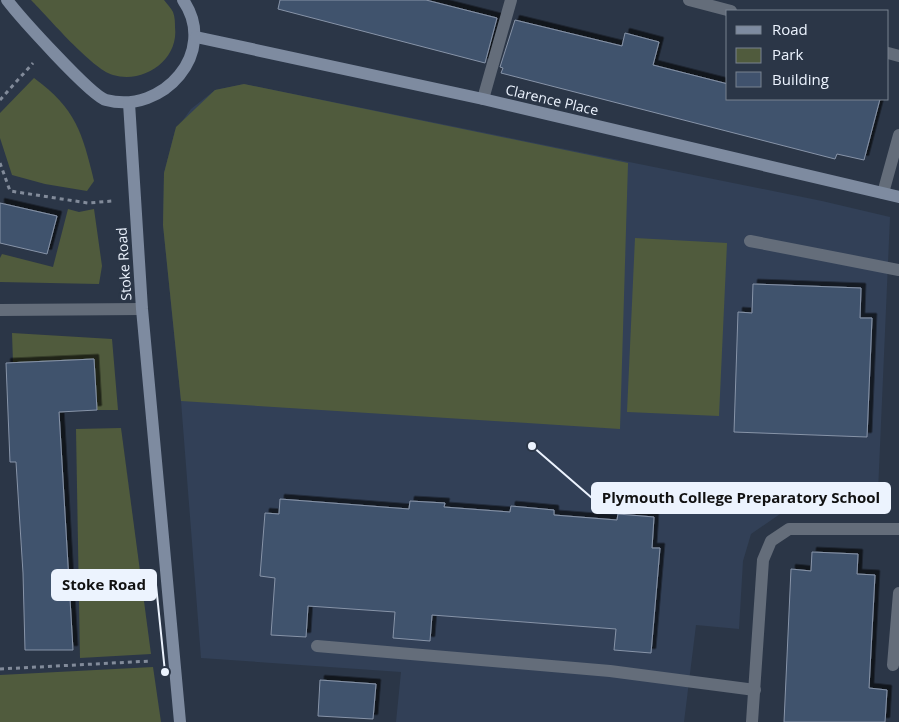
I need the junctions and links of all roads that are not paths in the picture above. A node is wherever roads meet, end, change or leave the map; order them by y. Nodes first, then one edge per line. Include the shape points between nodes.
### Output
1 (7, 0) edge
2 (183, 0) edge
3 (511, 0) edge
4 (689, 0) edge
5 (727, 10) edge
6 (196, 37) junction
7 (483, 99) junction
8 (129, 103) junction
9 (899, 135) edge
10 (883, 193) junction
11 (899, 197) edge
12 (750, 241) dead end
13 (899, 270) edge
14 (142, 309) junction
15 (0, 310) edge
16 (899, 529) edge
17 (899, 593) edge
18 (317, 646) dead end
19 (893, 665) dead end
20 (755, 690) junction
21 (180, 722) edge
22 (752, 722) edge

1 - 8 street via 81,81 104,100
2 - 6 street via 191,12
3 - 7 street
4 - 5 street
6 - 7 street, Clarence Place
6 - 8 street via 188,62 172,85
7 - 10 street, Clarence Place
8 - 14 street, Stoke Road
9 - 10 street
10 - 11 street, Clarence Place
12 - 13 street
14 - 15 street
14 - 21 street, Stoke Road
16 - 20 street via 789,529 771,541 763,560
17 - 19 street
18 - 20 street via 610,670
20 - 22 street

